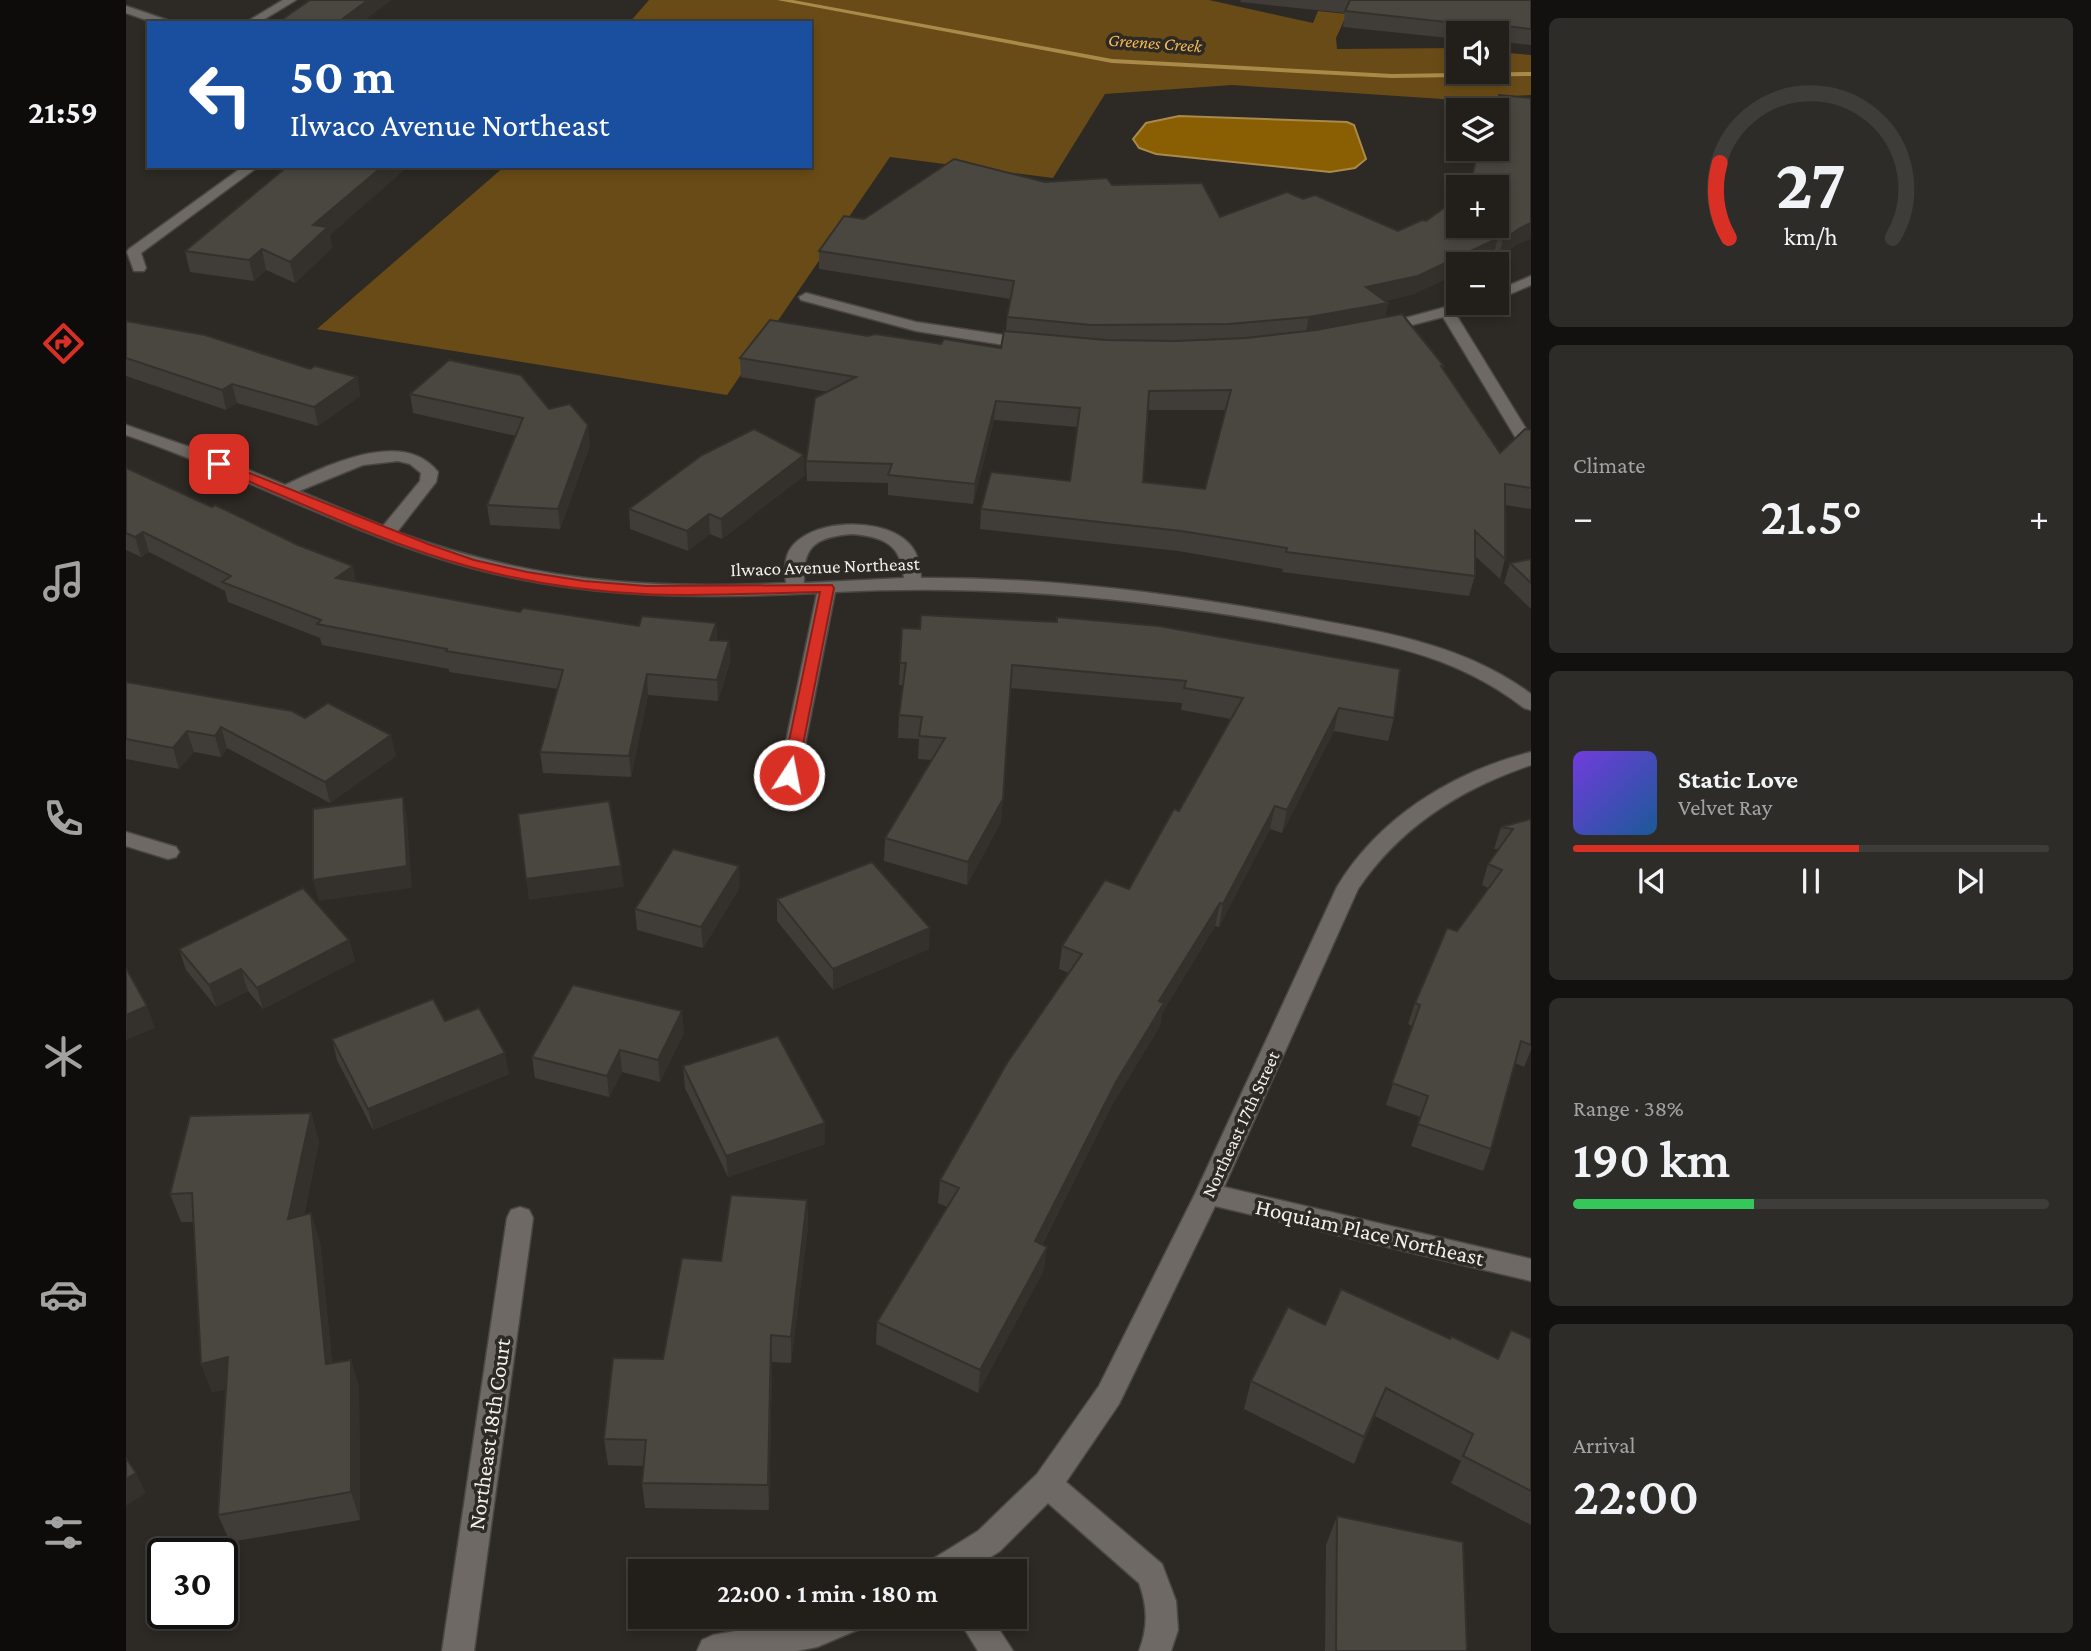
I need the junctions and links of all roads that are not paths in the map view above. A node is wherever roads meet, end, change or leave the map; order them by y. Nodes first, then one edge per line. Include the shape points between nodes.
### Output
1 (291, 0) edge
2 (126, 9) edge
3 (160, 21) edge
4 (254, 21) edge
5 (250, 168) edge
6 (139, 268) dead end
7 (1531, 280) edge
8 (1509, 290) edge
9 (806, 297) dead end
10 (1446, 313) edge
11 (1449, 315) edge
12 (1363, 334) edge
13 (1051, 346) edge
14 (126, 430) edge
15 (1528, 445) edge
16 (287, 491) junction
17 (387, 533) junction
18 (913, 583) junction
19 (827, 588) junction
20 (795, 589) junction
21 (1531, 704) edge
22 (1531, 758) edge
23 (789, 775) dead end
24 (126, 839) edge
25 (168, 852) dead end
26 (1208, 1194) junction
27 (520, 1218) dead end
28 (1531, 1270) edge
29 (1047, 1484) junction
30 (960, 1559) edge
31 (824, 1629) edge
32 (981, 1629) edge
33 (458, 1651) edge
34 (713, 1651) edge
35 (998, 1651) edge
36 (1155, 1651) edge

1 - 4 street
2 - 3 street
5 - 6 street via 134,252
7 - 8 street
9 - 13 street via 919,329
10 - 12 street
11 - 15 street
14 - 16 street, Ilwaco Avenue Northeast
16 - 17 street, Ilwaco Avenue Northeast
16 - 17 street via 363,459 385,456 424,464 430,472 428,482
17 - 20 street, Ilwaco Avenue Northeast via 470,563 584,585 646,590
18 - 19 street, Ilwaco Avenue Northeast
18 - 20 street via 907,552 899,543 854,529 807,541 794,559
18 - 21 street, Ilwaco Avenue Northeast via 1150,596 1396,640 1474,666
19 - 20 street, Ilwaco Avenue Northeast
19 - 23 street
22 - 26 street, Northeast 17th Street via 1479,775 1423,806 1379,845 1348,887
24 - 25 street
26 - 28 street, Hoquiam Place Northeast
26 - 29 street, Northeast 17th Street via 1109,1395
27 - 33 street, Northeast 18th Court
29 - 30 street, Northeast 17th Street via 989,1541
29 - 36 street via 1151,1574 1161,1601 1162,1630
31 - 34 street
32 - 35 street

